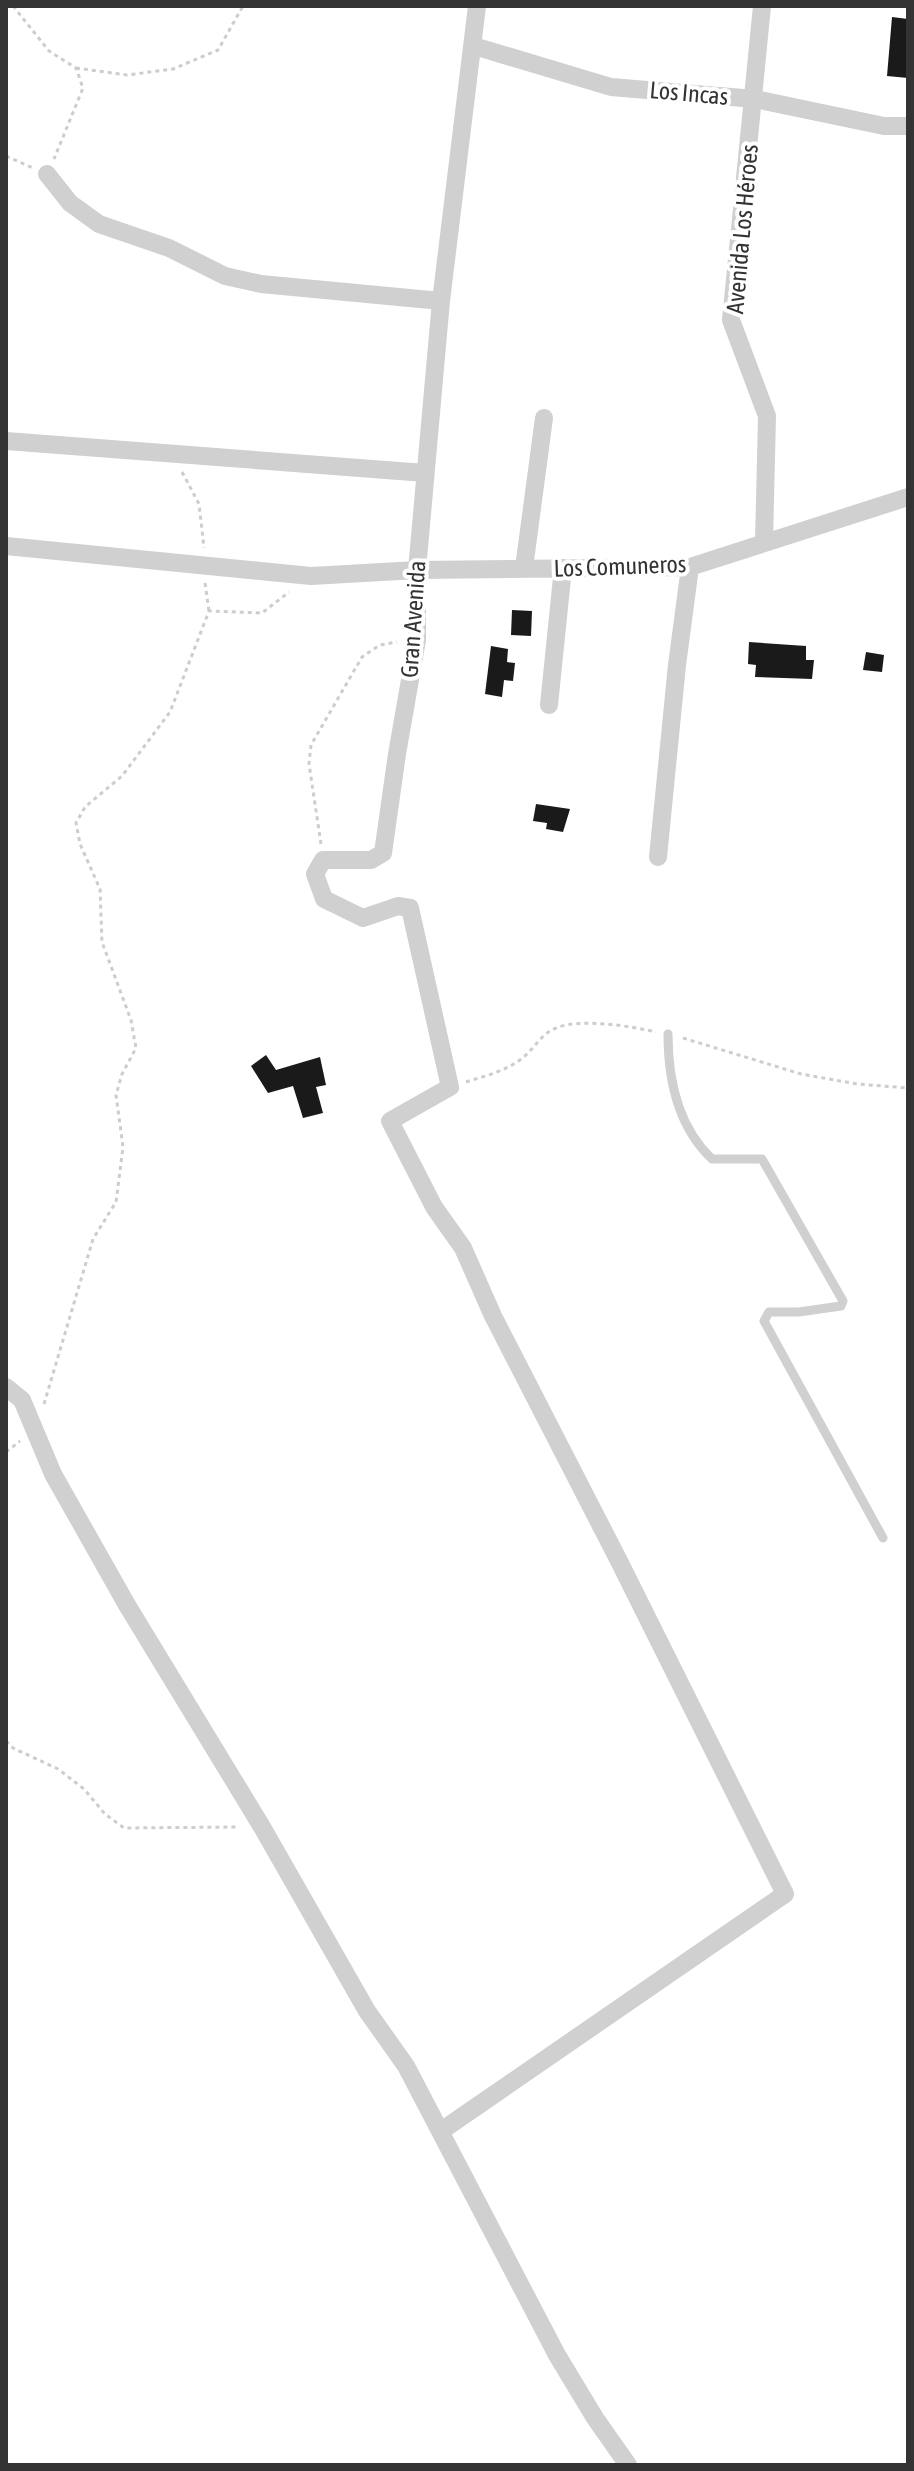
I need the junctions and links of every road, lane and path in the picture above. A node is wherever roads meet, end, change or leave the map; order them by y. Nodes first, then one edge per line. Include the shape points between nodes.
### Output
1 (13, 6) edge
2 (243, 6) edge
3 (477, 6) edge
4 (762, 6) edge
5 (474, 46) junction
6 (76, 68) junction
7 (755, 99) junction
8 (908, 126) edge
9 (6, 156) edge
10 (47, 174) junction
11 (441, 301) junction
12 (544, 418) dead end
13 (6, 441) edge
14 (165, 453) junction
15 (425, 473) junction
16 (908, 497) edge
17 (764, 542) junction
18 (6, 546) edge
19 (203, 564) junction
20 (690, 567) junction
21 (524, 568) junction
22 (563, 568) junction
23 (417, 570) junction
24 (311, 576) junction
25 (209, 611) junction
26 (417, 640) junction
27 (549, 705) dead end
28 (658, 857) dead end
29 (323, 860) junction
30 (668, 1034) dead end
31 (6, 1387) edge
32 (44, 1405) dead end
33 (883, 1538) dead end
34 (6, 1741) edge
35 (262, 1827) junction
36 (441, 2131) junction
37 (628, 2465) edge

1 - 6 path via 49,51
2 - 6 path via 218,50 173,69 127,75
3 - 5 street, Gran Avenida
4 - 7 street, Avenida Los Héroes
5 - 7 street, Los Incas via 611,87
5 - 11 street, Gran Avenida
6 - 10 path via 83,88
7 - 8 street, Los Incas via 884,126
7 - 17 street, Avenida Los Héroes via 731,320 767,416
9 - 10 path
10 - 11 street via 70,203 99,224 169,248 225,276
11 - 15 street, Gran Avenida
12 - 21 street
13 - 14 street
14 - 15 street
14 - 19 path via 199,504
15 - 23 street, Gran Avenida
16 - 17 street, Los Comuneros
17 - 20 street, Los Comuneros
18 - 19 street, Los Comuneros
19 - 24 street, Los Comuneros
19 - 25 path
20 - 22 street, Los Comuneros
20 - 28 street
21 - 22 street, Los Comuneros
21 - 23 street, Los Comuneros
22 - 27 street
23 - 24 street, Los Comuneros
23 - 26 street, Gran Avenida
24 - 25 path via 262,613
25 - 32 path via 170,712 122,776 85,807 76,823 100,889 102,942 136,1048 116,1095 123,1147 116,1202 93,1239
26 - 29 path via 380,645 362,657 311,745
26 - 29 street, Gran Avenida via 383,853 371,860
29 - 36 street via 315,874 324,899 363,918 398,906 410,908 450,1087 390,1121 434,1207 463,1248 785,1894
30 - 33 lane via 677,1104 703,1151 712,1159 762,1159 843,1301 841,1306 769,1312 764,1321
31 - 35 street via 22,1400 53,1474
34 - 35 path via 58,1769 124,1828
35 - 36 street
36 - 37 street via 557,2355

